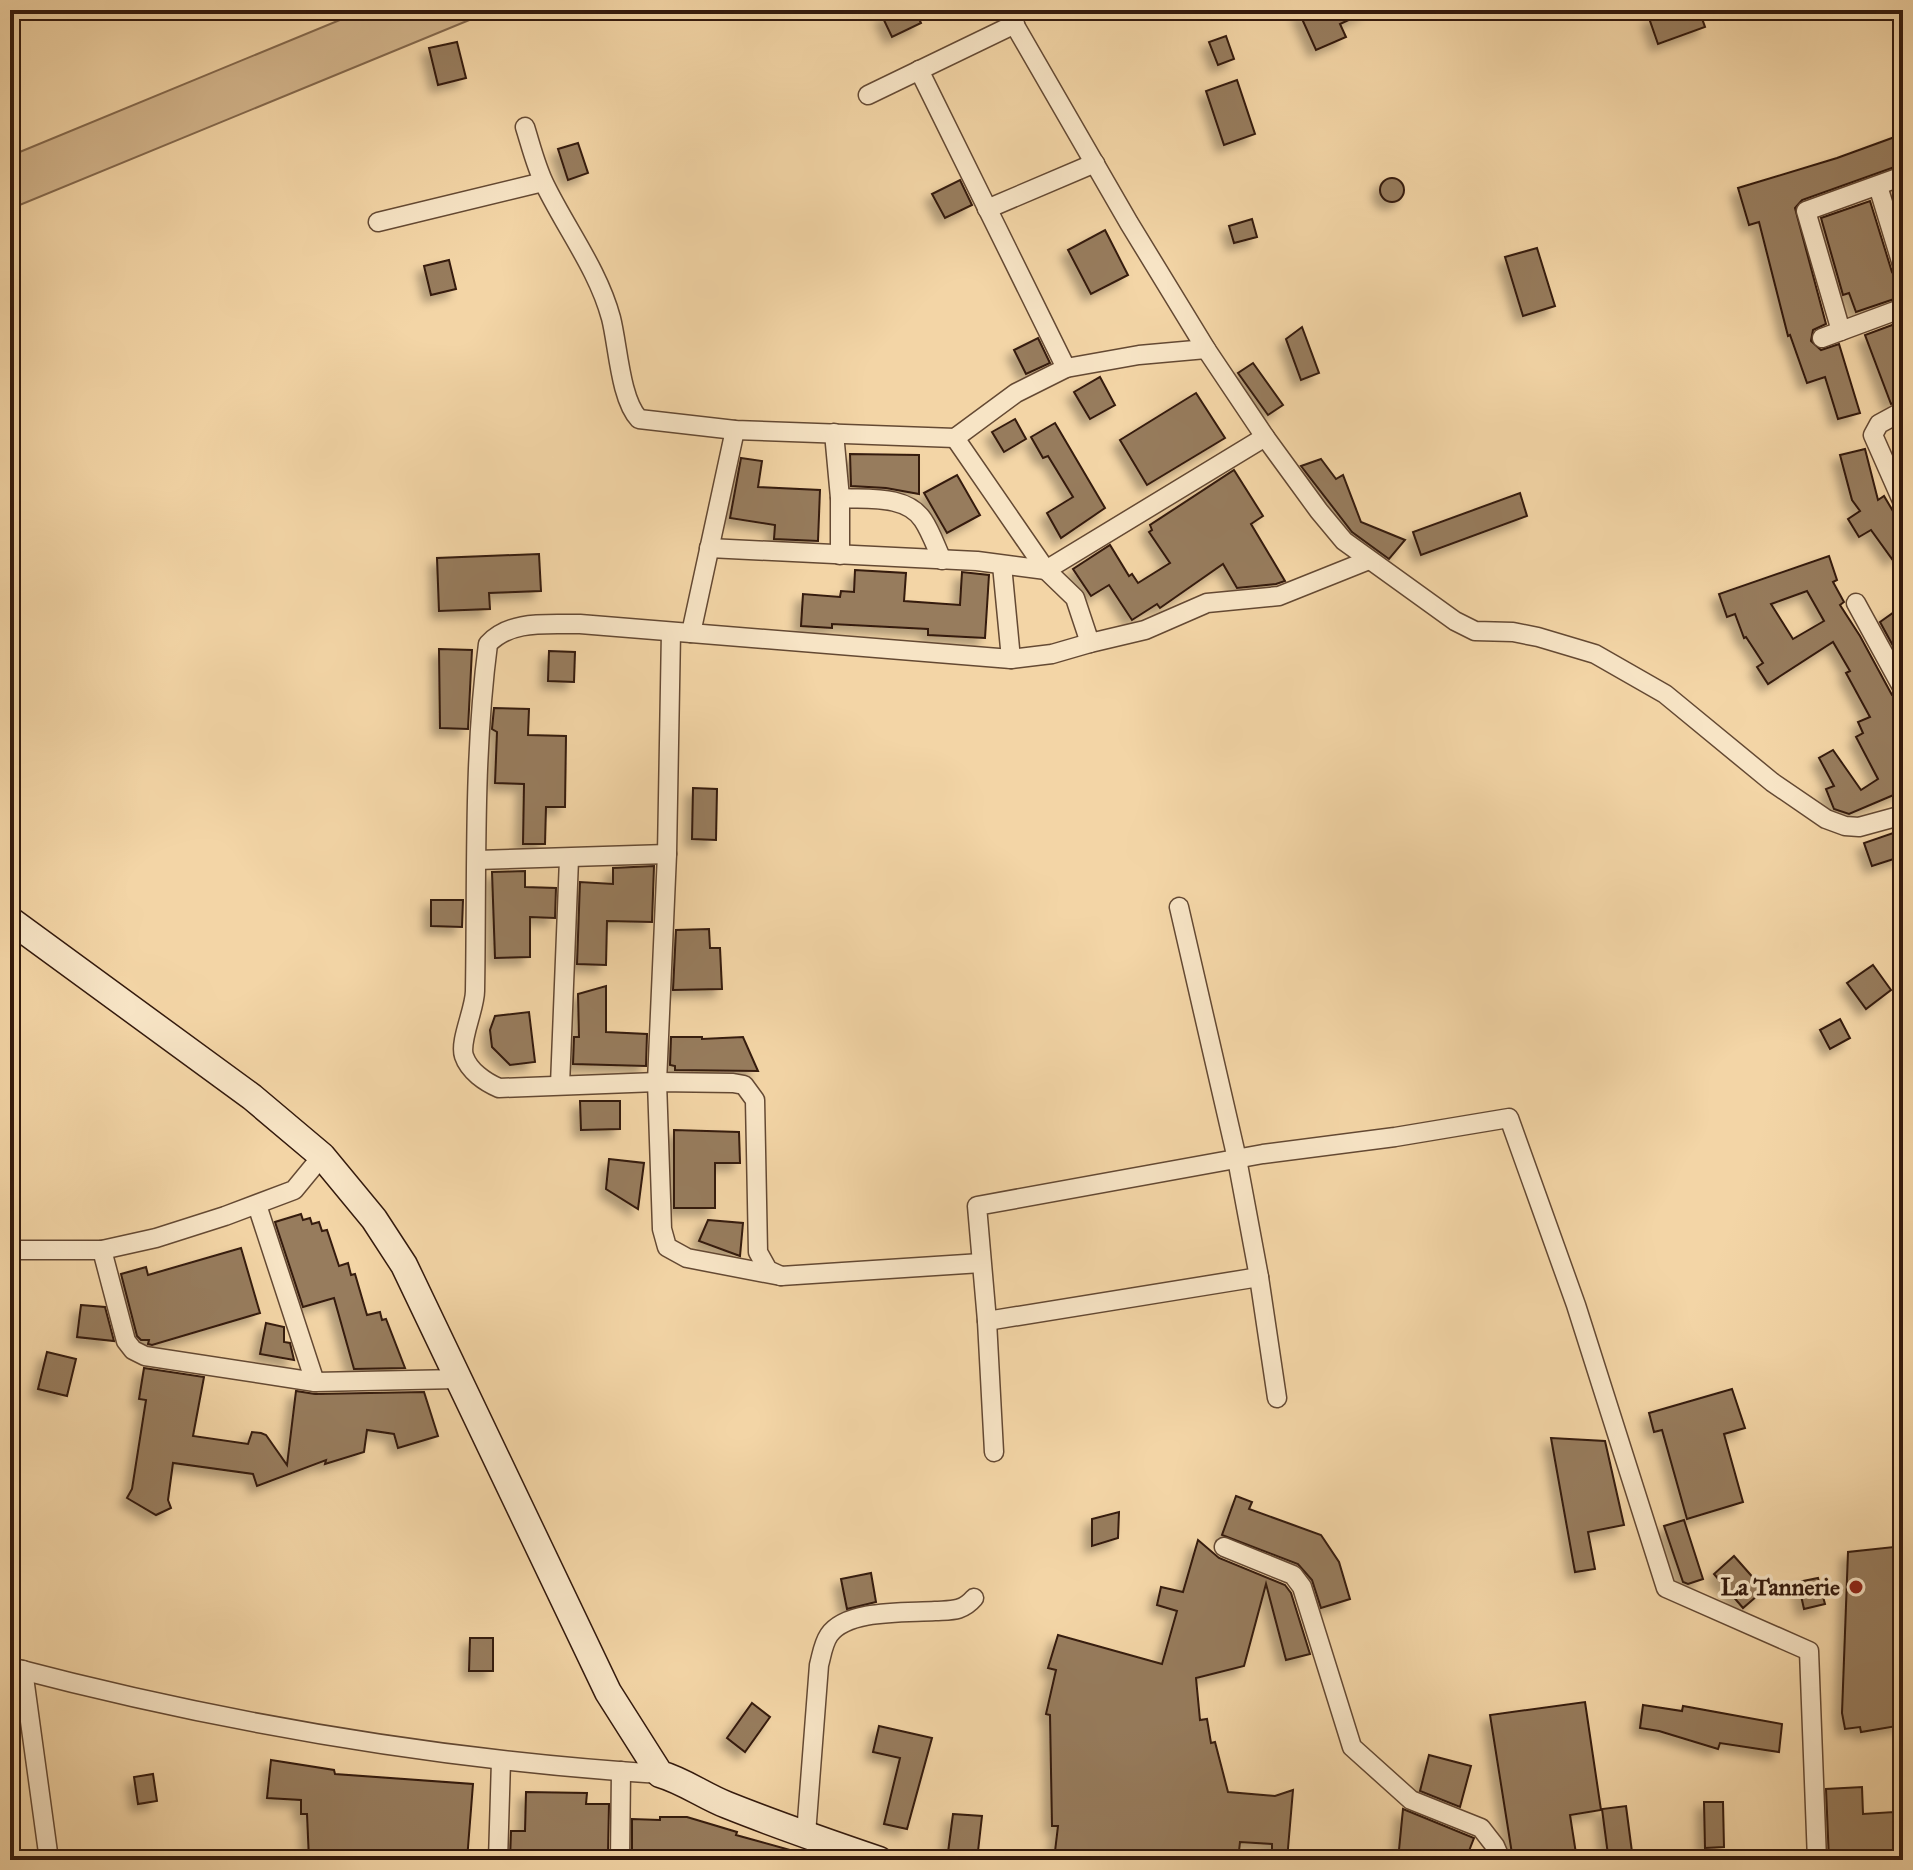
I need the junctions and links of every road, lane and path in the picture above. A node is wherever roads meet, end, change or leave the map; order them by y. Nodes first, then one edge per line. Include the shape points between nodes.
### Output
1 (1011, 17) edge
2 (919, 70) junction
3 (868, 95) dead end
4 (525, 127) dead end
5 (1095, 163) junction
6 (1903, 176) edge
7 (543, 182) junction
8 (1878, 186) junction
9 (987, 209) junction
10 (378, 222) dead end
11 (1903, 268) edge
12 (1903, 308) edge
13 (1841, 331) junction
14 (1822, 338) dead end
15 (1206, 349) junction
16 (1066, 368) junction
17 (1903, 411) edge
18 (735, 430) junction
19 (834, 433) junction
20 (1265, 437) junction
21 (955, 438) junction
22 (840, 498) junction
23 (1903, 503) edge
24 (709, 548) junction
25 (840, 555) junction
26 (942, 560) junction
27 (1369, 560) junction
28 (1002, 565) junction
29 (1046, 570) junction
30 (1856, 603) dead end
31 (671, 632) junction
32 (691, 633) junction
33 (1090, 643) junction
34 (1011, 659) junction
35 (1903, 689) edge
36 (1903, 815) edge
37 (667, 854) junction
38 (569, 859) junction
39 (477, 860) junction
40 (1179, 907) dead end
41 (10, 920) edge
42 (657, 1082) junction
43 (560, 1085) junction
44 (322, 1156) junction
45 (1237, 1159) junction
46 (257, 1205) junction
47 (10, 1250) edge
48 (102, 1250) junction
49 (981, 1263) junction
50 (781, 1276) junction
51 (1259, 1277) junction
52 (987, 1321) junction
53 (458, 1379) junction
54 (315, 1382) junction
55 (1277, 1398) dead end
56 (994, 1452) dead end
57 (1224, 1547) dead end
58 (974, 1598) dead end
59 (17, 1669) edge
60 (501, 1761) junction
61 (621, 1771) junction
62 (660, 1774) junction
63 (806, 1834) junction
64 (49, 1860) edge
65 (498, 1860) edge
66 (620, 1860) edge
67 (879, 1860) edge
68 (1501, 1860) edge
69 (1817, 1860) edge

1 - 2 street
1 - 5 street
2 - 3 street
2 - 9 street
4 - 7 street
5 - 9 street
5 - 15 street
6 - 8 street
7 - 10 street
7 - 18 street via 601,285 635,415
8 - 11 street
8 - 13 street via 1806,211
9 - 16 street
12 - 13 street
13 - 14 street
15 - 16 street
15 - 20 street
16 - 21 street via 1016,393
17 - 23 street via 1879,424 1873,435
18 - 19 street
18 - 24 street
19 - 21 street
19 - 22 street
20 - 27 street via 1344,541
20 - 29 street
21 - 29 street
22 - 25 street
22 - 26 street via 909,506 922,519
24 - 25 street
24 - 32 street
25 - 26 street
26 - 28 street
27 - 33 street via 1279,596 1207,603 1145,630
27 - 36 street via 1475,631 1513,632 1595,654 1665,694 1826,819 1859,827
28 - 29 street
28 - 34 street
29 - 33 street via 1075,598
30 - 35 street
31 - 32 street
31 - 37 street
31 - 39 street via 580,624 519,626 488,644
32 - 34 street
33 - 34 street
37 - 38 street
37 - 42 street
38 - 39 street
38 - 43 street
39 - 43 street via 475,999 464,1055 485,1082 499,1088
40 - 45 street
41 - 44 main road via 252,1097
42 - 43 street
42 - 50 street via 667,1247 687,1258
42 - 50 street via 744,1085 755,1100 758,1252 768,1270
44 - 46 street via 294,1190
44 - 53 main road via 404,1265
45 - 49 street via 977,1206
45 - 51 street
45 - 69 street via 1509,1118 1576,1305 1666,1588 1809,1651
46 - 48 street
46 - 54 street
47 - 48 street
48 - 54 street via 126,1341 133,1350
49 - 50 street
49 - 52 street
51 - 52 street
51 - 55 street
52 - 56 street
53 - 54 street
53 - 62 main road via 608,1692
57 - 68 street via 1293,1575 1302,1587 1352,1747 1411,1800 1481,1828
58 - 63 street via 961,1609 865,1616 831,1632 819,1665
59 - 60 street via 131,1699 340,1739
59 - 64 street
60 - 61 street
60 - 65 street
61 - 62 street
61 - 66 street
62 - 63 main road
63 - 67 main road

